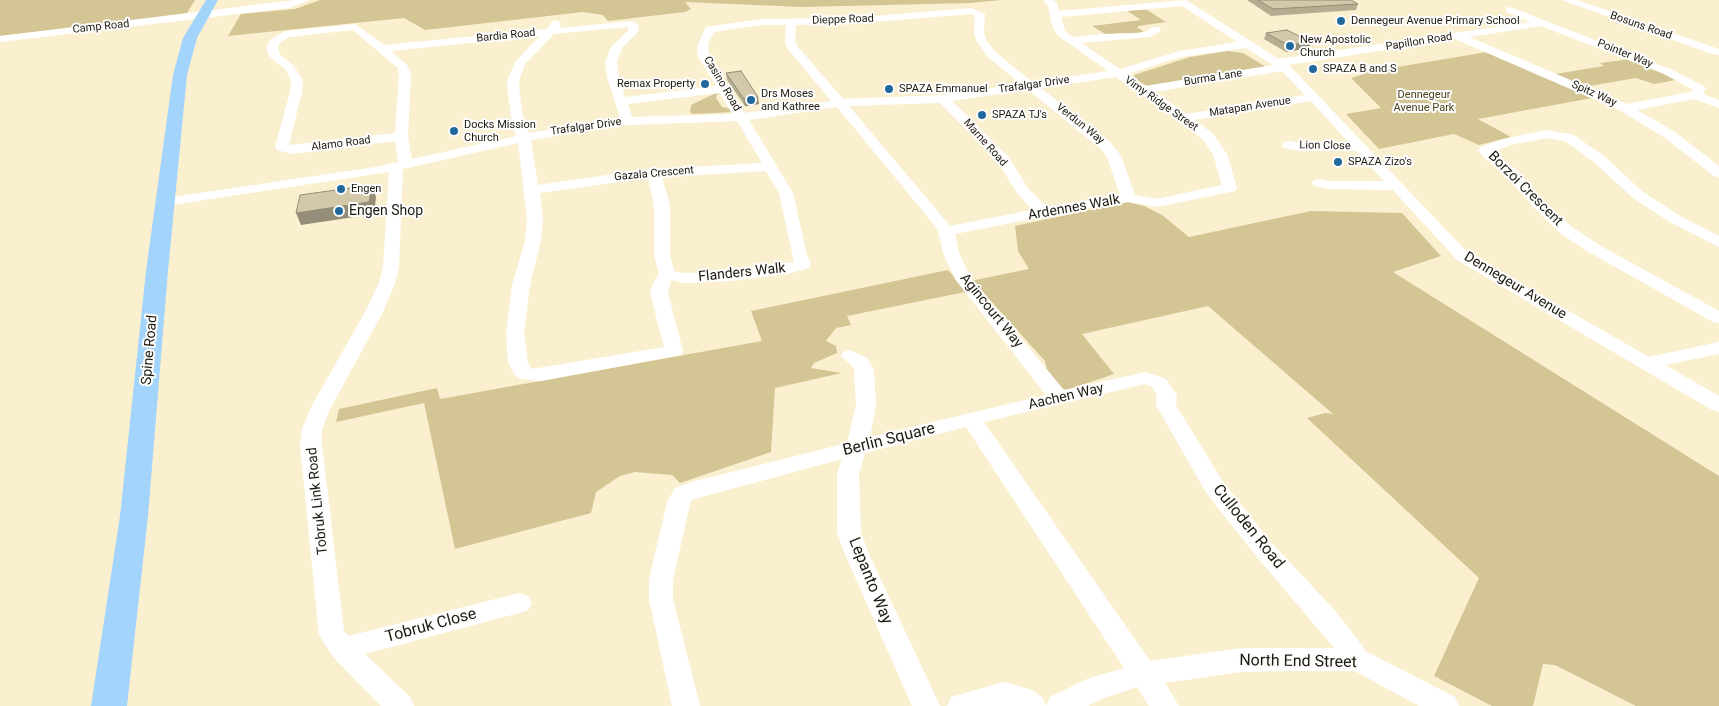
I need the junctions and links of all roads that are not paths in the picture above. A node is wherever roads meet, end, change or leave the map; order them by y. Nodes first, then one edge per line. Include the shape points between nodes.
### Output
1 (212, 0) edge
2 (305, 0) edge
3 (1129, 0) edge
4 (1567, 0) edge
5 (1181, 1) edge
6 (1050, 2) dead end
7 (1139, 6) junction
8 (1510, 10) dead end
9 (972, 11) joint
10 (202, 15) junction
11 (1054, 15) junction
12 (791, 22) junction
13 (1542, 23) junction
14 (553, 27) junction
15 (715, 27) joint
16 (1156, 30) dead end
17 (1456, 36) junction
18 (0, 39) edge
19 (1071, 41) junction
20 (1248, 44) junction
21 (382, 49) junction
22 (1716, 52) dead end
23 (1281, 65) junction
24 (1114, 71) junction
25 (1029, 83) junction
26 (726, 89) junction
27 (1142, 90) junction
28 (1694, 95) junction
29 (1315, 97) junction
30 (943, 99) junction
31 (621, 101) junction
32 (892, 101) junction
33 (840, 103) junction
34 (1719, 104) edge
35 (1625, 108) junction
36 (742, 117) junction
37 (1184, 118) junction
38 (627, 121) junction
39 (401, 136) junction
40 (523, 137) junction
41 (1289, 145) dead end
42 (1361, 147) junction
43 (282, 148) joint
44 (401, 166) junction
45 (771, 167) junction
46 (654, 173) junction
47 (1719, 173) edge
48 (1319, 183) dead end
49 (1397, 186) junction
50 (1230, 188) joint
51 (532, 190) junction
52 (1129, 198) junction
53 (165, 202) junction
54 (1043, 213) junction
55 (946, 231) junction
56 (1719, 242) edge
57 (667, 274) junction
58 (1719, 318) edge
59 (1719, 348) edge
60 (850, 356) dead end
61 (1647, 363) junction
62 (1159, 383) joint
63 (1060, 397) junction
64 (1719, 405) edge
65 (972, 420) junction
66 (856, 449) junction
67 (519, 603) dead end
68 (342, 649) junction
69 (1358, 660) junction
70 (1142, 674) junction
71 (109, 706) edge
72 (400, 706) edge
73 (686, 706) edge
74 (926, 706) edge
75 (960, 706) edge
76 (1032, 706) edge
77 (1060, 706) edge
78 (1165, 706) edge
79 (1445, 706) edge

1 - 10 main road, Spine Road
2 - 10 street via 289,5
3 - 7 street
4 - 22 street, Bosuns Road
5 - 7 street
5 - 20 street, Dennegeur Avenue
6 - 11 street, Vimy Ridge Street
7 - 11 street
8 - 13 street
9 - 12 street, Dieppe Road
9 - 25 street, Verdun Way via 980,14 980,40 985,47
10 - 18 street, Camp Road
10 - 53 main road, Spine Road via 185,52 180,75
11 - 19 street, Vimy Ridge Street via 1061,33
12 - 15 street, Dieppe Road
12 - 33 street, Agincourt Way via 793,48
13 - 17 street, Papillon Road
13 - 28 street, Pointer Way via 1690,82 1700,89
14 - 21 street, Bardia Road
14 - 31 street, Bardia Road via 629,23 634,26 633,32 617,47 611,62
14 - 40 street via 520,62 514,78
15 - 26 street, Casino Road via 708,31 703,44 704,55
16 - 19 street via 1138,36
17 - 23 street, Papillon Road
17 - 35 street, Spitz Way
19 - 24 street, Vimy Ridge Street
20 - 23 street, Dennegeur Avenue
20 - 24 street, Trafalgar Drive via 1187,53
21 - 39 street, Tobruk Link Road via 404,70
21 - 43 street, Tobruk Link Road via 355,27 286,34 274,42 275,56 290,68 297,80
23 - 27 street, Burma Lane
23 - 29 street, Dennegeur Avenue
24 - 25 street, Trafalgar Drive
24 - 27 street, Vimy Ridge Street
25 - 30 street, Trafalgar Drive
25 - 32 street, Trafalgar Drive
25 - 52 street, Verdun Way via 1106,146 1114,156
26 - 31 street
26 - 36 street, Casino Road
27 - 37 street, Vimy Ridge Street
28 - 34 street
28 - 35 street
29 - 37 street, Matapan Avenue
29 - 42 street, Dennegeur Avenue
30 - 32 street, Trafalgar Drive
30 - 54 street, Marne Road via 994,149 1022,190
31 - 38 street
32 - 33 street, Trafalgar Drive
33 - 36 street, Trafalgar Drive
33 - 55 street, Agincourt Way
35 - 47 street, Spitz Way via 1670,135
36 - 38 street, Trafalgar Drive
36 - 45 street
37 - 50 street, Vimy Ridge Street via 1208,137 1220,154
38 - 40 street, Trafalgar Drive
39 - 43 street, Alamo Road via 292,150
39 - 44 street, Tobruk Link Road
40 - 44 street, Trafalgar Drive
40 - 51 street
41 - 42 street, Lion Close
42 - 49 street, Dennegeur Avenue
44 - 53 street, Trafalgar Drive
44 - 68 street, Tobruk Link Road via 387,283 312,428 311,445 332,635
45 - 46 street, Gazala Crescent
45 - 57 street, Flanders Walk via 786,193 803,264 731,276 684,278
46 - 51 street, Gazala Crescent
46 - 57 street via 662,205 662,256
48 - 49 street via 1327,186
49 - 61 street, Dennegeur Avenue via 1463,257
50 - 52 street, Ardennes Walk via 1157,203
51 - 57 street via 533,241 521,285 515,334 518,363 528,375 674,351 659,293
52 - 54 street, Ardennes Walk
53 - 71 main road, Spine Road via 134,516
54 - 55 street, Ardennes Walk
55 - 63 street, Agincourt Way via 951,253 963,279
56 - 58 street, Borzoi Crescent via 1638,195 1589,151 1569,138 1546,134 1485,150 1513,174 1566,230
59 - 61 street
60 - 66 street, Lepanto Way via 860,362 866,386 865,413
61 - 64 street, Dennegeur Avenue
62 - 63 street, Aachen Way via 1146,378
62 - 69 street, Culloden Road via 1167,395 1166,405 1215,488
63 - 65 street, Aachen Way
65 - 66 street, Berlin Square
65 - 70 street
66 - 73 street, Berlin Square via 683,494 678,502 661,580 661,599
66 - 74 street, Lepanto Way via 848,474 850,532 856,552
67 - 68 street, Tobruk Close
68 - 72 street, Tobruk Link Road
69 - 70 street, North End Street via 1242,660
69 - 79 street, North End Street
70 - 77 street via 1097,688
70 - 78 street
75 - 76 street via 1004,694 1022,698

